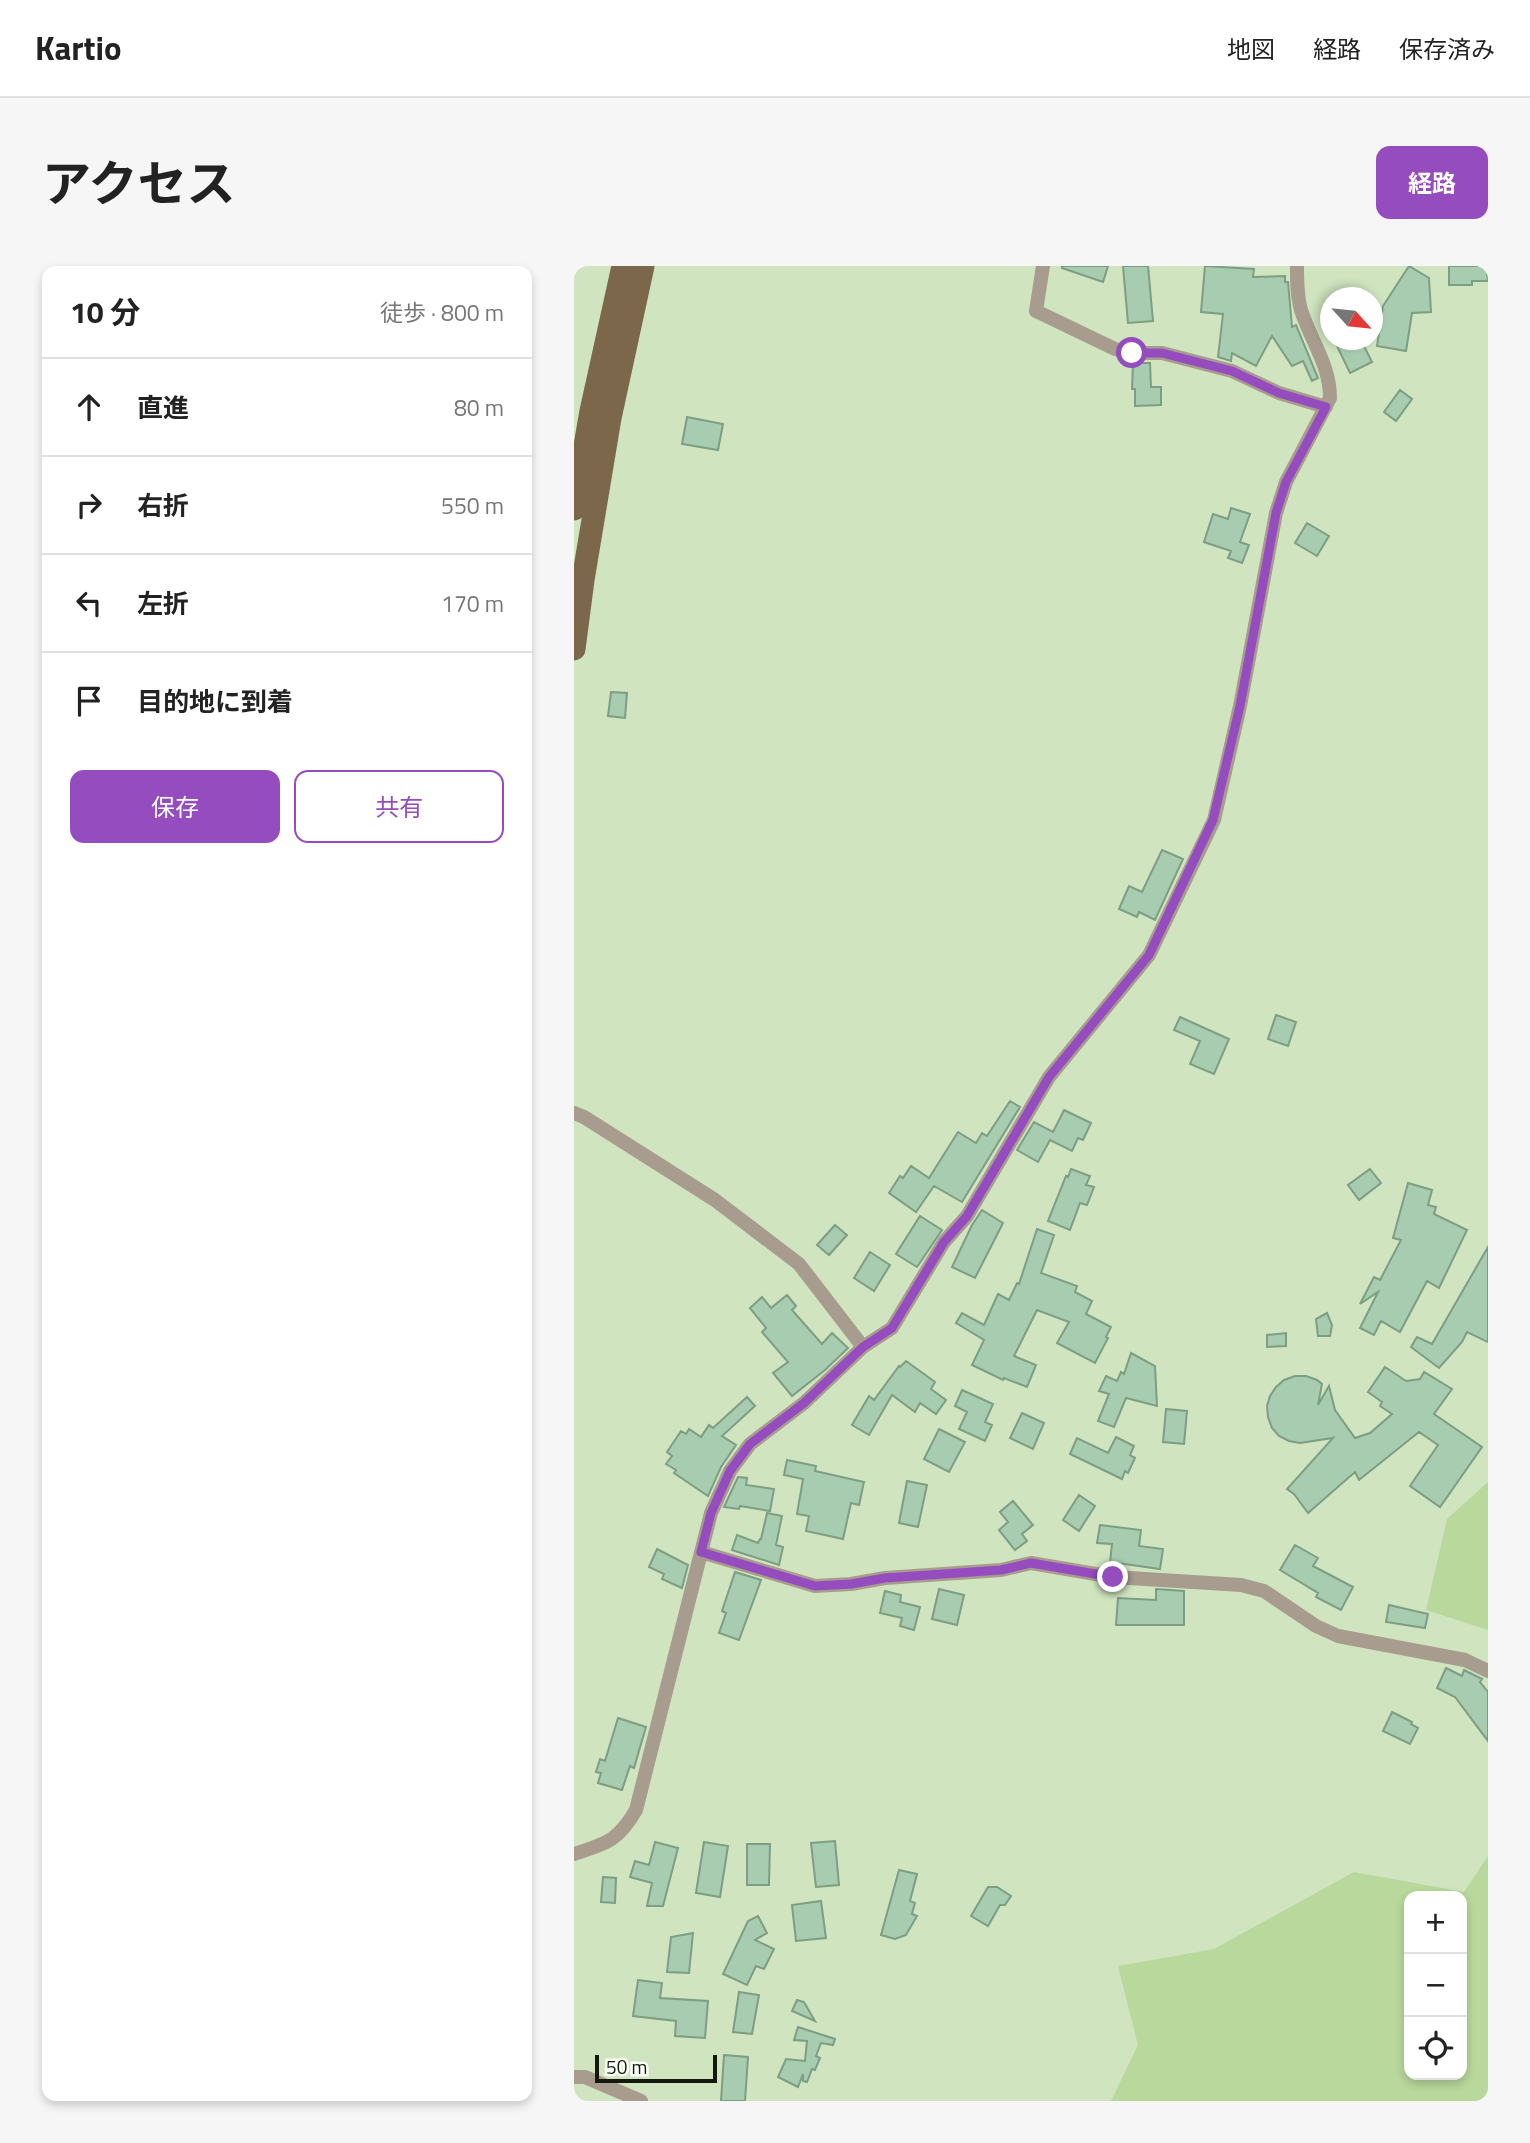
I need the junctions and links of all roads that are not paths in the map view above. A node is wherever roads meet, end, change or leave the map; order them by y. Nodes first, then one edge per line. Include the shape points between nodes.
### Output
1 (623, 266) edge
2 (643, 266) edge
3 (1043, 266) edge
4 (1297, 266) edge
5 (1326, 407) junction
6 (574, 509) edge
7 (574, 649) edge
8 (574, 1113) edge
9 (863, 1347) junction
10 (701, 1552) junction
11 (1488, 1671) edge
12 (574, 1854) edge
13 (574, 2077) edge
14 (640, 2101) edge

1 - 6 main road
2 - 7 main road via 610,418
3 - 5 street via 1036,311 1115,349 1162,353 1232,371 1279,393
4 - 5 street via 1301,310 1330,383
5 - 9 street via 1286,482 1276,513 1240,706 1213,820 1149,955 1049,1077 967,1216 944,1242 892,1328
8 - 9 street via 715,1200 799,1264
9 - 10 street via 804,1403 750,1444 730,1471 711,1513
10 - 11 street via 815,1586 1001,1570 1031,1563 1113,1577 1241,1585 1264,1591 1338,1636 1465,1660
10 - 12 street via 636,1810 616,1838
13 - 14 street via 585,2077

